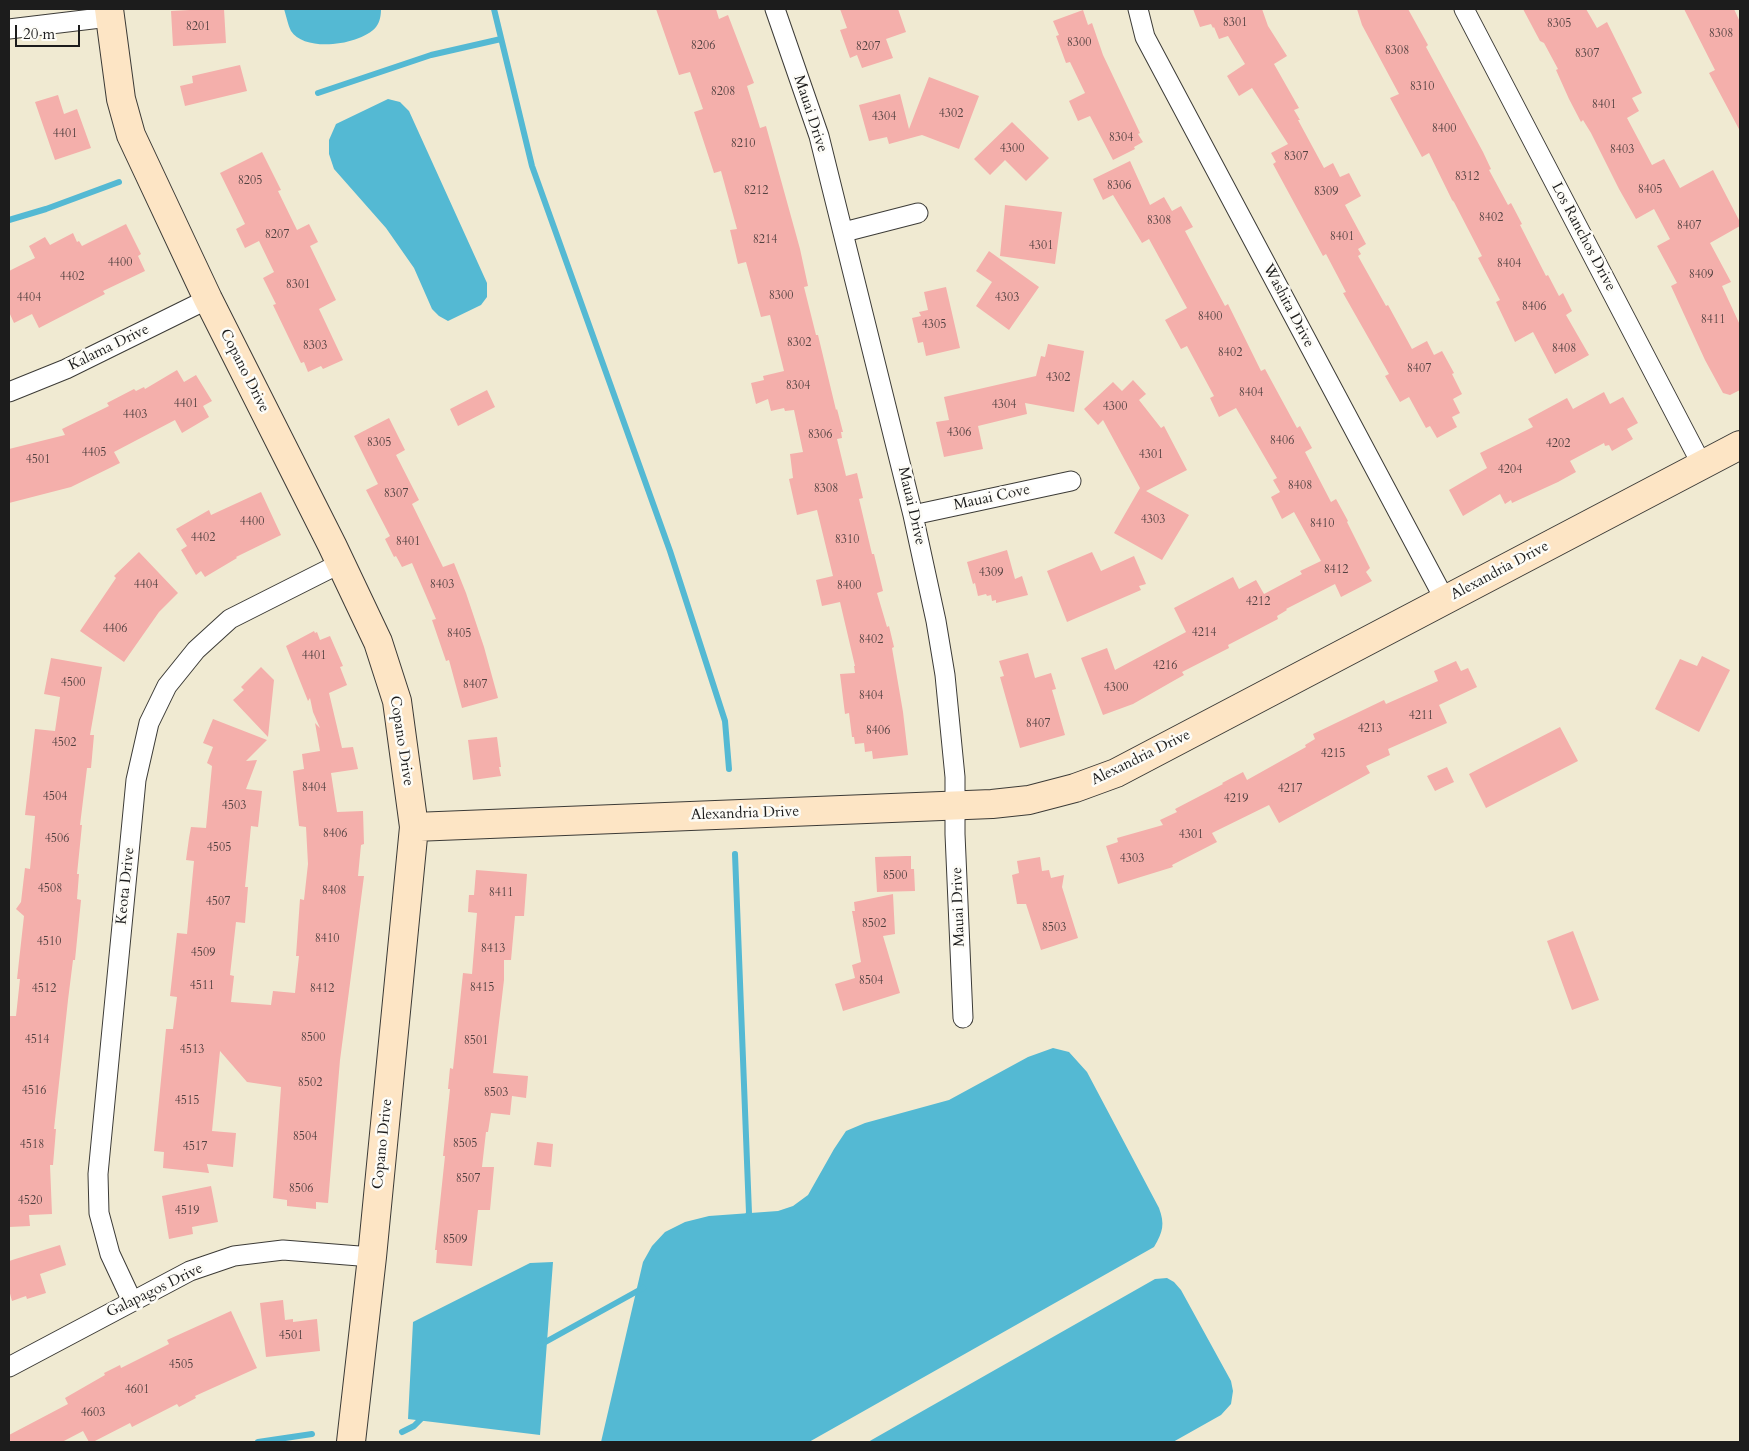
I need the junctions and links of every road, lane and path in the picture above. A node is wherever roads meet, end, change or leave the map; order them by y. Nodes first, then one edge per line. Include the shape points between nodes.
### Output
1 (775, 9) edge
2 (1138, 9) edge
3 (1464, 9) edge
4 (109, 13) edge
5 (9, 30) edge
6 (918, 213) dead end
7 (844, 232) junction
8 (208, 299) junction
9 (9, 392) edge
10 (1740, 445) edge
11 (1702, 465) junction
12 (1071, 481) dead end
13 (913, 515) junction
14 (341, 563) junction
15 (1445, 600) junction
16 (954, 806) junction
17 (414, 827) junction
18 (963, 1018) dead end
19 (372, 1257) junction
20 (132, 1301) junction
21 (9, 1367) edge
22 (351, 1442) edge

1 - 7 street, Mauai Drive via 819,136
2 - 15 street, Washita Drive via 1146,37
3 - 11 street, Los Ranchos Drive
4 - 5 street
4 - 8 street, Copano Drive via 121,99 131,135
6 - 7 street
7 - 13 street, Mauai Drive
8 - 9 street, Kalama Drive via 66,369
8 - 14 street, Copano Drive
10 - 11 street, Alexandria Drive
11 - 15 street, Alexandria Drive
12 - 13 street, Mauai Cove
13 - 16 street, Mauai Drive via 945,675 955,777
14 - 17 street, Copano Drive via 378,642 397,700
14 - 20 street, Keota Drive via 230,619 196,650 167,686 149,723 136,780 98,1174 99,1213 110,1254
15 - 16 street, Alexandria Drive via 1116,773 1029,800
16 - 17 street, Alexandria Drive
16 - 18 street, Mauai Drive
17 - 19 street, Copano Drive
19 - 20 street, Galapagos Drive via 283,1250 234,1256 190,1271
19 - 22 street, Copano Drive
20 - 21 street, Galapagos Drive

